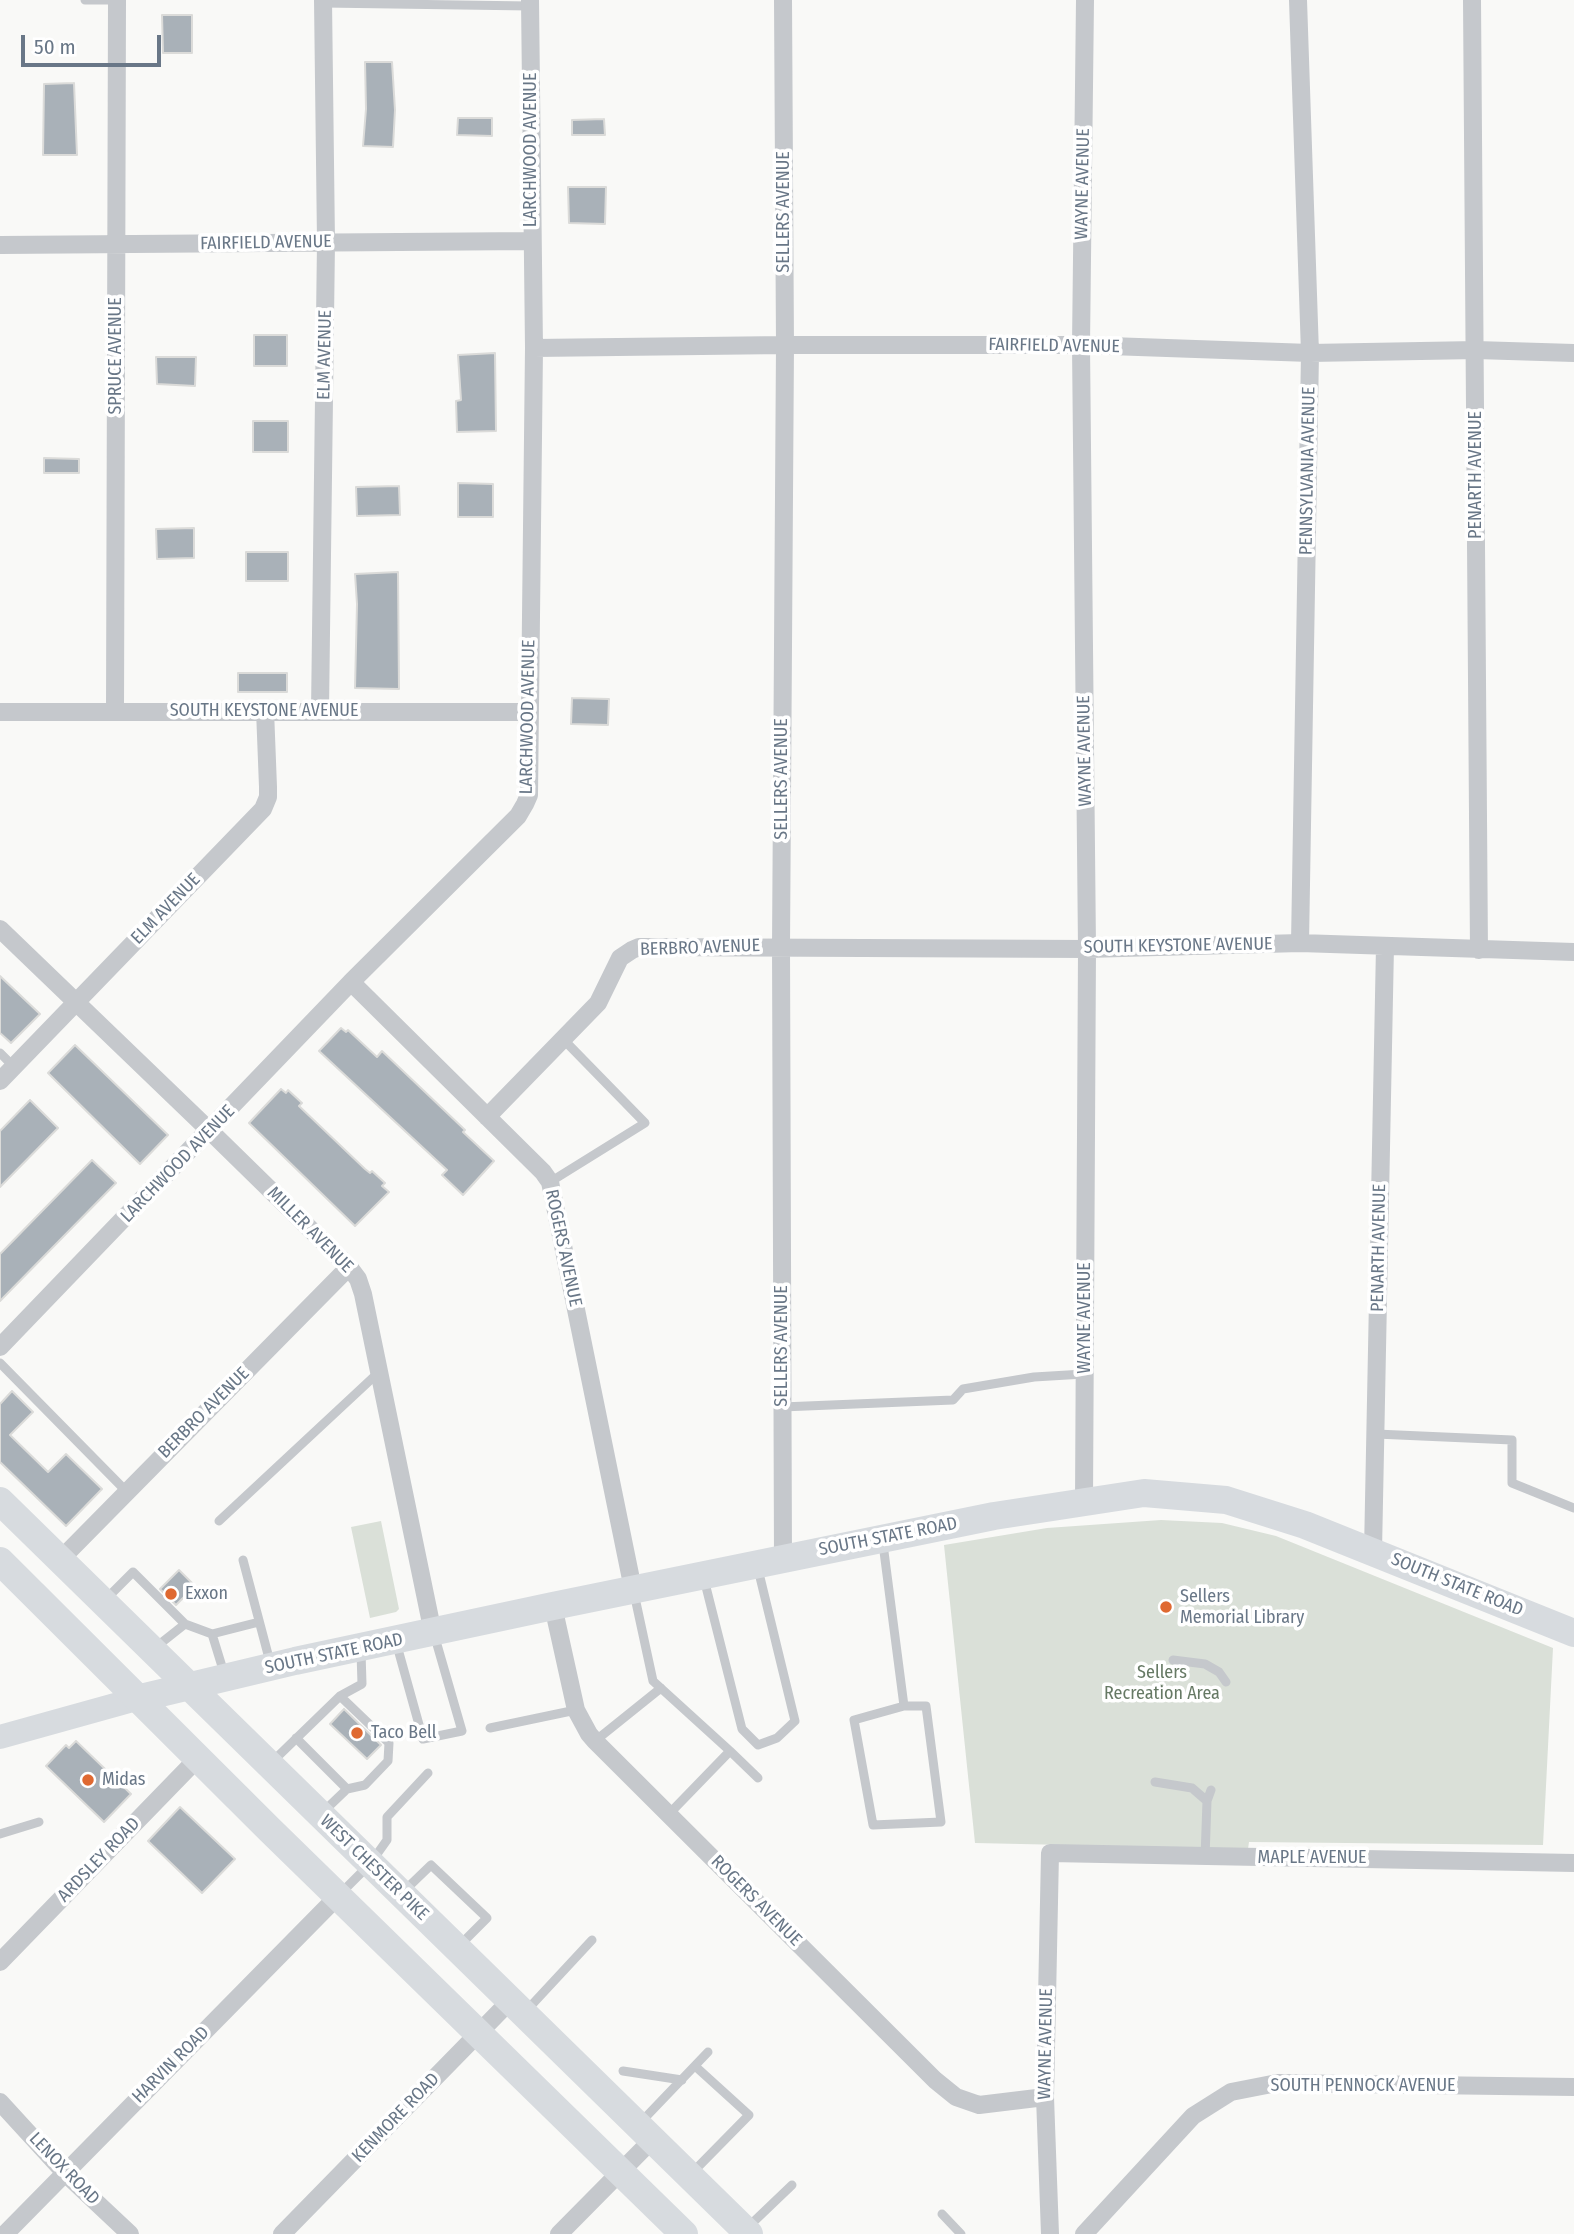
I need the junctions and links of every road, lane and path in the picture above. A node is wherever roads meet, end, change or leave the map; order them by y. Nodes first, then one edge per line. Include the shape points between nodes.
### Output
1 (85, 0) edge
2 (117, 0) edge
3 (783, 0) edge
4 (1085, 0) edge
5 (1298, 0) edge
6 (1472, 0) edge
7 (323, 2) edge
8 (530, 3) edge
9 (532, 241) junction
10 (326, 242) junction
11 (0, 244) edge
12 (117, 246) junction
13 (785, 345) junction
14 (1081, 345) junction
15 (534, 348) junction
16 (1476, 350) junction
17 (1310, 353) junction
18 (1574, 353) edge
19 (265, 710) junction
20 (320, 710) junction
21 (0, 712) edge
22 (115, 712) junction
23 (529, 712) junction
24 (0, 929) edge
25 (1300, 943) junction
26 (781, 946) junction
27 (1385, 946) junction
28 (1087, 949) junction
29 (1479, 950) junction
30 (1574, 952) edge
31 (351, 982) junction
32 (78, 1002) junction
33 (563, 1039) junction
34 (0, 1054) edge
35 (13, 1067) junction
36 (0, 1081) edge
37 (487, 1117) junction
38 (210, 1131) junction
39 (550, 1182) junction
40 (349, 1267) junction
41 (0, 1348) edge
42 (0, 1363) edge
43 (379, 1372) junction
44 (1084, 1374) junction
45 (782, 1406) junction
46 (1376, 1434) junction
47 (127, 1492) junction
48 (0, 1501) edge
49 (1084, 1501) junction
50 (1574, 1508) edge
51 (219, 1521) dead end
52 (883, 1539) junction
53 (1373, 1551) junction
54 (60, 1560) junction
55 (243, 1560) dead end
56 (0, 1561) edge
57 (770, 1561) junction
58 (703, 1575) junction
59 (633, 1589) junction
60 (103, 1602) junction
61 (553, 1606) junction
62 (259, 1622) junction
63 (185, 1624) junction
64 (433, 1633) junction
65 (1574, 1633) edge
66 (212, 1634) junction
67 (396, 1641) junction
68 (360, 1648) junction
69 (152, 1650) junction
70 (1174, 1660) dead end
71 (271, 1667) junction
72 (225, 1678) junction
73 (1226, 1682) dead end
74 (189, 1687) junction
75 (661, 1688) junction
76 (340, 1696) junction
77 (140, 1699) junction
78 (904, 1706) junction
79 (576, 1710) junction
80 (491, 1728) dead end
81 (7, 1732) edge
82 (296, 1738) junction
83 (595, 1741) junction
84 (730, 1751) junction
85 (198, 1758) junction
86 (269, 1765) junction
87 (428, 1773) dead end
88 (758, 1778) dead end
89 (1155, 1782) dead end
90 (347, 1789) junction
91 (1211, 1790) dead end
92 (1207, 1801) junction
93 (669, 1814) junction
94 (320, 1815) junction
95 (39, 1822) dead end
96 (0, 1833) edge
97 (1050, 1853) joint
98 (1205, 1857) junction
99 (370, 1864) junction
100 (1574, 1864) edge
101 (401, 1894) junction
102 (338, 1896) junction
103 (592, 1940) dead end
104 (456, 1949) junction
105 (0, 1962) edge
106 (517, 2008) junction
107 (478, 2033) junction
108 (708, 2052) dead end
109 (695, 2066) junction
110 (622, 2071) dead end
111 (682, 2080) junction
112 (1574, 2087) edge
113 (1045, 2097) junction
114 (0, 2102) edge
115 (645, 2133) junction
116 (620, 2172) junction
117 (65, 2173) junction
118 (690, 2176) junction
119 (792, 2185) dead end
120 (942, 2214) dead end
121 (747, 2232) edge
122 (5, 2234) edge
123 (130, 2234) edge
124 (282, 2234) edge
125 (559, 2234) edge
126 (684, 2234) edge
127 (962, 2234) edge
128 (1050, 2234) edge
129 (1084, 2234) edge

1 - 2 lane
2 - 12 street, SPRUCE AVENUE
3 - 13 street, SELLERS AVENUE
4 - 14 street, WAYNE AVENUE
5 - 17 street, PENNSYLVANIA AVENUE
6 - 16 street, PENARTH AVENUE
7 - 8 lane
7 - 10 street, ELM AVENUE
8 - 9 street, LARCHWOOD AVENUE
9 - 10 street, FAIRFIELD AVENUE
9 - 15 street, LARCHWOOD AVENUE
10 - 12 street, FAIRFIELD AVENUE
10 - 20 street, ELM AVENUE
11 - 12 street, FAIRFIELD AVENUE
12 - 22 street, SPRUCE AVENUE
13 - 14 street, FAIRFIELD AVENUE
13 - 15 street, FAIRFIELD AVENUE
13 - 26 street, SELLERS AVENUE
14 - 17 street, FAIRFIELD AVENUE
14 - 28 street, WAYNE AVENUE
15 - 23 street, LARCHWOOD AVENUE
16 - 17 street, FAIRFIELD AVENUE
16 - 18 street, FAIRFIELD AVENUE
16 - 29 street, PENARTH AVENUE
17 - 25 street, PENNSYLVANIA AVENUE
19 - 20 street, SOUTH KEYSTONE AVENUE
19 - 22 street, SOUTH KEYSTONE AVENUE
19 - 32 street, ELM AVENUE via 268,797 263,809
20 - 23 street, SOUTH KEYSTONE AVENUE
21 - 22 street, SOUTH KEYSTONE AVENUE
23 - 31 street, LARCHWOOD AVENUE via 529,794 518,816
24 - 32 street, MILLER AVENUE
25 - 27 street, SOUTH KEYSTONE AVENUE
25 - 28 street, SOUTH KEYSTONE AVENUE
26 - 28 street, SOUTH KEYSTONE AVENUE
26 - 33 street, BERBRO AVENUE via 639,947 620,958 598,1003
26 - 45 street, SELLERS AVENUE
27 - 29 street, SOUTH KEYSTONE AVENUE
27 - 46 street, PENARTH AVENUE
28 - 44 street, WAYNE AVENUE
29 - 30 street, SOUTH KEYSTONE AVENUE
31 - 37 street, ROGERS AVENUE
31 - 38 street, LARCHWOOD AVENUE
32 - 35 street, ELM AVENUE
32 - 38 street, MILLER AVENUE
33 - 37 street, BERBRO AVENUE
33 - 39 lane via 645,1123
34 - 35 lane
35 - 36 street, ELM AVENUE
37 - 39 street, ROGERS AVENUE
38 - 40 street, MILLER AVENUE
38 - 41 street, LARCHWOOD AVENUE
39 - 59 street, ROGERS AVENUE
40 - 43 street, MILLER AVENUE via 363,1294
40 - 47 street, BERBRO AVENUE
42 - 47 lane
43 - 51 lane
43 - 64 street, MILLER AVENUE
44 - 45 lane via 963,1389 953,1400
44 - 49 street, WAYNE AVENUE
45 - 57 street, SELLERS AVENUE
46 - 50 lane via 1511,1440 1513,1483
46 - 53 street, PENARTH AVENUE
47 - 54 street, BERBRO AVENUE
48 - 54 main road, WEST CHESTER PIKE
49 - 52 main road, SOUTH STATE ROAD
49 - 53 main road, SOUTH STATE ROAD via 1144,1493 1226,1500
52 - 57 main road, SOUTH STATE ROAD
52 - 78 lane
53 - 65 main road, SOUTH STATE ROAD
54 - 60 main road, WEST CHESTER PIKE
55 - 62 lane
56 - 77 main road
57 - 58 main road, SOUTH STATE ROAD
57 - 58 lane via 795,1721 777,1738 758,1745 743,1730
58 - 59 main road, SOUTH STATE ROAD
59 - 61 main road, SOUTH STATE ROAD
59 - 75 lane via 653,1681
60 - 63 lane via 133,1572
60 - 69 main road, WEST CHESTER PIKE
61 - 64 main road, SOUTH STATE ROAD
61 - 79 street, ROGERS AVENUE
62 - 66 lane
62 - 71 lane
63 - 66 lane
63 - 69 lane
64 - 67 main road, SOUTH STATE ROAD
64 - 67 lane via 462,1731 423,1739
66 - 72 lane
67 - 68 main road, SOUTH STATE ROAD
68 - 71 main road, SOUTH STATE ROAD
68 - 76 lane via 362,1684
69 - 74 main road, WEST CHESTER PIKE
70 - 73 lane via 1205,1664
71 - 72 main road, SOUTH STATE ROAD
72 - 74 main road, SOUTH STATE ROAD
74 - 77 main road, SOUTH STATE ROAD
74 - 86 main road, WEST CHESTER PIKE
75 - 83 lane
75 - 84 lane
76 - 82 lane
76 - 90 lane via 388,1743 388,1761 365,1785
77 - 81 main road
77 - 85 main road
78 - 78 lane via 926,1706 941,1822 873,1825 854,1720
79 - 80 lane
79 - 83 street, ROGERS AVENUE
82 - 86 lane
82 - 90 lane
83 - 93 street, ROGERS AVENUE
84 - 88 lane
84 - 93 lane
85 - 102 main road
85 - 105 street, ARDSLEY ROAD
86 - 94 main road, WEST CHESTER PIKE
87 - 99 lane via 387,1817 387,1840
89 - 92 lane via 1192,1788
90 - 94 lane
91 - 92 lane
92 - 98 lane
93 - 113 street, ROGERS AVENUE via 956,2097 979,2105
94 - 99 main road, WEST CHESTER PIKE
95 - 96 lane
97 - 98 street, MAPLE AVENUE
97 - 113 street, WAYNE AVENUE
98 - 100 street, MAPLE AVENUE
99 - 101 main road, WEST CHESTER PIKE
99 - 102 lane
101 - 104 main road, WEST CHESTER PIKE
101 - 104 lane via 430,1865 487,1918
102 - 107 main road
102 - 117 street, HARVIN ROAD
103 - 106 lane
104 - 106 main road, WEST CHESTER PIKE
106 - 107 street, KENMORE ROAD
106 - 115 main road, WEST CHESTER PIKE
107 - 116 main road
107 - 124 street, KENMORE ROAD
108 - 109 lane
109 - 111 lane
109 - 118 lane via 749,2115
110 - 111 lane
111 - 115 lane
112 - 129 street, SOUTH PENNOCK AVENUE via 1278,2083 1231,2092 1193,2116
113 - 128 street, WAYNE AVENUE
114 - 117 street, LENOX ROAD
115 - 116 street
115 - 118 main road, WEST CHESTER PIKE
116 - 125 street
116 - 126 main road
117 - 122 street, HARVIN ROAD
117 - 123 street, LENOX ROAD
118 - 121 main road, WEST CHESTER PIKE
119 - 121 lane
120 - 127 lane

